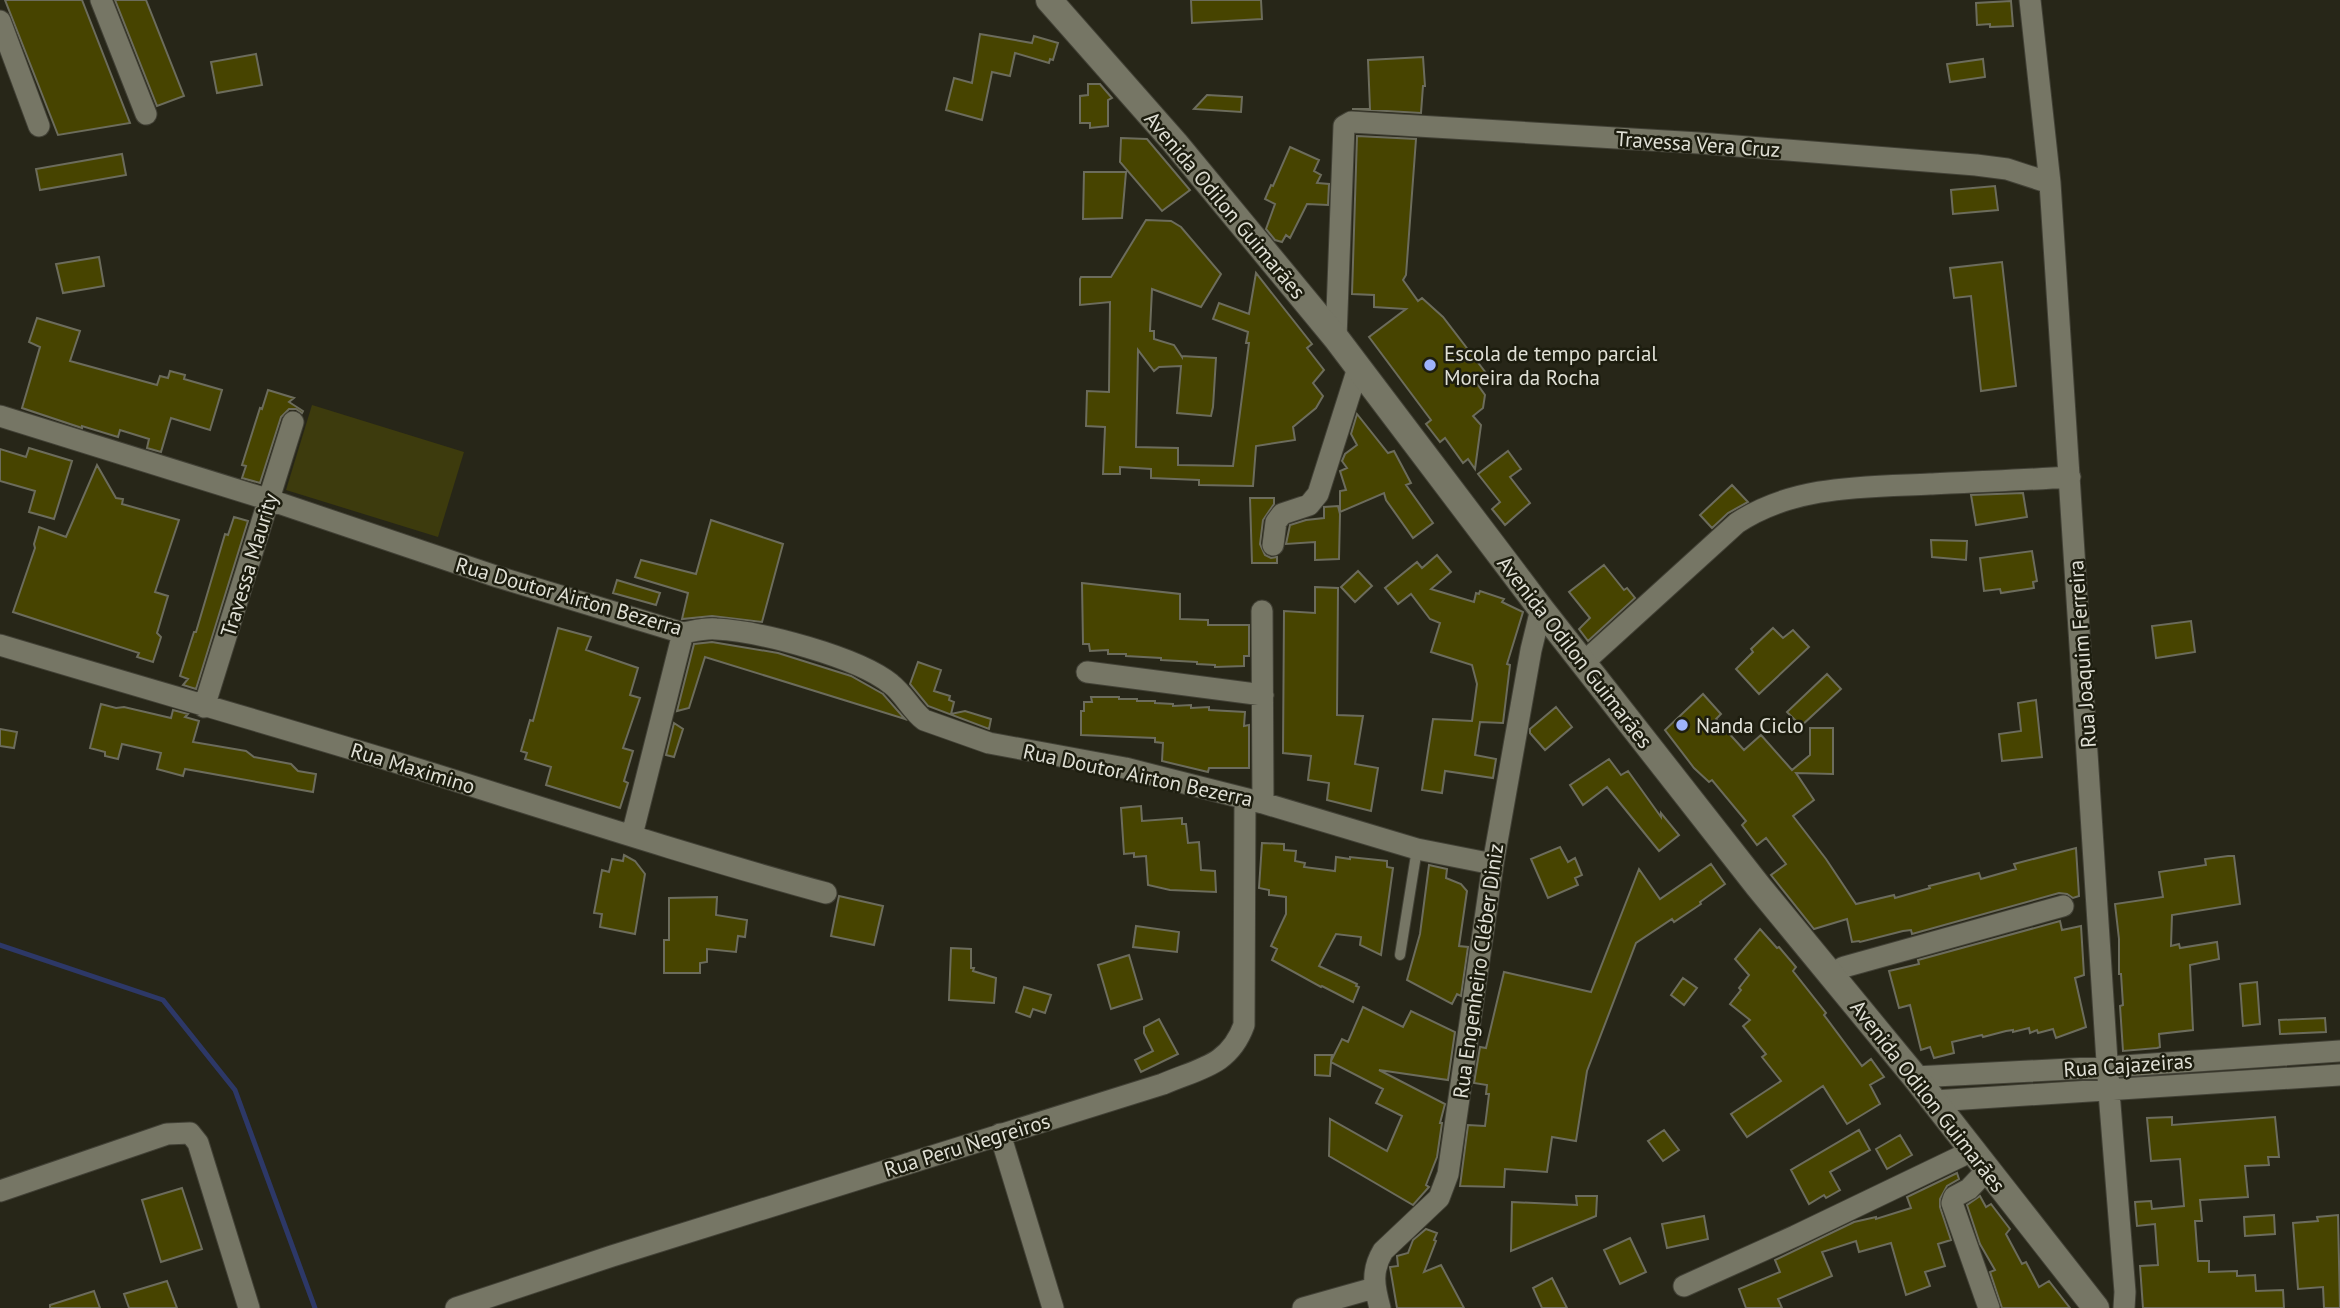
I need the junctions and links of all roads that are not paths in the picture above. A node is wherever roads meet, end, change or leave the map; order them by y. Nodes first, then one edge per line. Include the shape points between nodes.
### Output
1 (101, 0) edge
2 (1049, 0) edge
3 (2030, 0) edge
4 (0, 21) edge
5 (146, 114) dead end
6 (39, 125) dead end
7 (2050, 183) junction
8 (1336, 338) junction
9 (1358, 368) junction
10 (0, 416) edge
11 (293, 422) dead end
12 (2070, 477) junction
13 (270, 500) junction
14 (1273, 545) dead end
15 (1541, 609) junction
16 (1262, 611) dead end
17 (683, 633) junction
18 (0, 645) edge
19 (1583, 663) junction
20 (1087, 672) dead end
21 (1263, 695) junction
22 (204, 707) junction
23 (1254, 801) junction
24 (632, 835) junction
25 (1417, 849) junction
26 (1493, 864) junction
27 (826, 893) dead end
28 (2063, 906) dead end
29 (1400, 955) dead end
30 (1831, 974) junction
31 (2340, 1051) edge
32 (2109, 1067) junction
33 (2340, 1075) edge
34 (1916, 1077) junction
35 (2109, 1091) junction
36 (1934, 1101) junction
37 (999, 1134) junction
38 (1980, 1161) junction
39 (9, 1188) edge
40 (1684, 1286) dead end
41 (1377, 1298) edge
42 (249, 1308) edge
43 (456, 1308) edge
44 (1053, 1308) edge
45 (1303, 1308) edge
46 (1989, 1308) edge
47 (2096, 1308) edge
48 (2124, 1308) edge

1 - 5 street
2 - 8 street, Avenida Odilon Guimarães
3 - 7 street, Rua Joaquim Ferreira
4 - 6 street
7 - 8 street, Travessa Vera Cruz via 1997,168 1699,143 1351,122 1344,126
7 - 12 street, Rua Joaquim Ferreira
8 - 9 street, Avenida Odilon Guimarães
9 - 14 street via 1318,494 1309,505 1282,514 1276,522
9 - 15 street, Avenida Odilon Guimarães
10 - 13 street, Rua Doutor Airton Bezerra
11 - 13 street, Travessa Maurity
12 - 19 street via 1844,488 1803,495 1753,512
12 - 32 street, Rua Joaquim Ferreira
13 - 17 street, Rua Doutor Airton Bezerra via 498,578
13 - 22 street, Travessa Maurity
15 - 19 street, Avenida Odilon Guimarães
15 - 26 street, Rua Engenheiro Cléber Diniz
16 - 21 street, Rua Peru Negreiros
17 - 23 street, Rua Doutor Airton Bezerra via 715,628 820,651 874,673 892,685 924,720 989,743 1125,768
17 - 24 street
18 - 22 street, Rua Maximino
19 - 30 street, Avenida Odilon Guimarães
20 - 21 street
21 - 23 street, Rua Peru Negreiros
22 - 24 street, Rua Maximino
23 - 25 street, Rua Doutor Airton Bezerra
23 - 37 street, Rua Peru Negreiros via 1244,1025 1233,1049 1220,1060 1163,1084
24 - 27 street, Rua Maximino
25 - 26 street, Rua Doutor Airton Bezerra
25 - 29 lane
26 - 41 street, Rua Engenheiro Cléber Diniz via 1446,1181 1439,1198 1383,1251 1375,1266
28 - 30 street
30 - 34 street, Avenida Odilon Guimarães
31 - 32 street, Rua Cajazeiras
32 - 34 street, Rua Cajazeiras
32 - 35 street, Rua Joaquim Ferreira
33 - 35 street, Rua Cajazeiras
34 - 36 street, Avenida Odilon Guimarães
35 - 36 street, Rua Cajazeiras
35 - 48 street, Rua Joaquim Ferreira
36 - 38 street, Avenida Odilon Guimarães
37 - 43 street, Rua Peru Negreiros
37 - 44 street
38 - 40 street
38 - 46 street via 1969,1189 1952,1203
38 - 47 street, Avenida Odilon Guimarães
39 - 42 street via 167,1134 190,1133 198,1143
41 - 45 street

